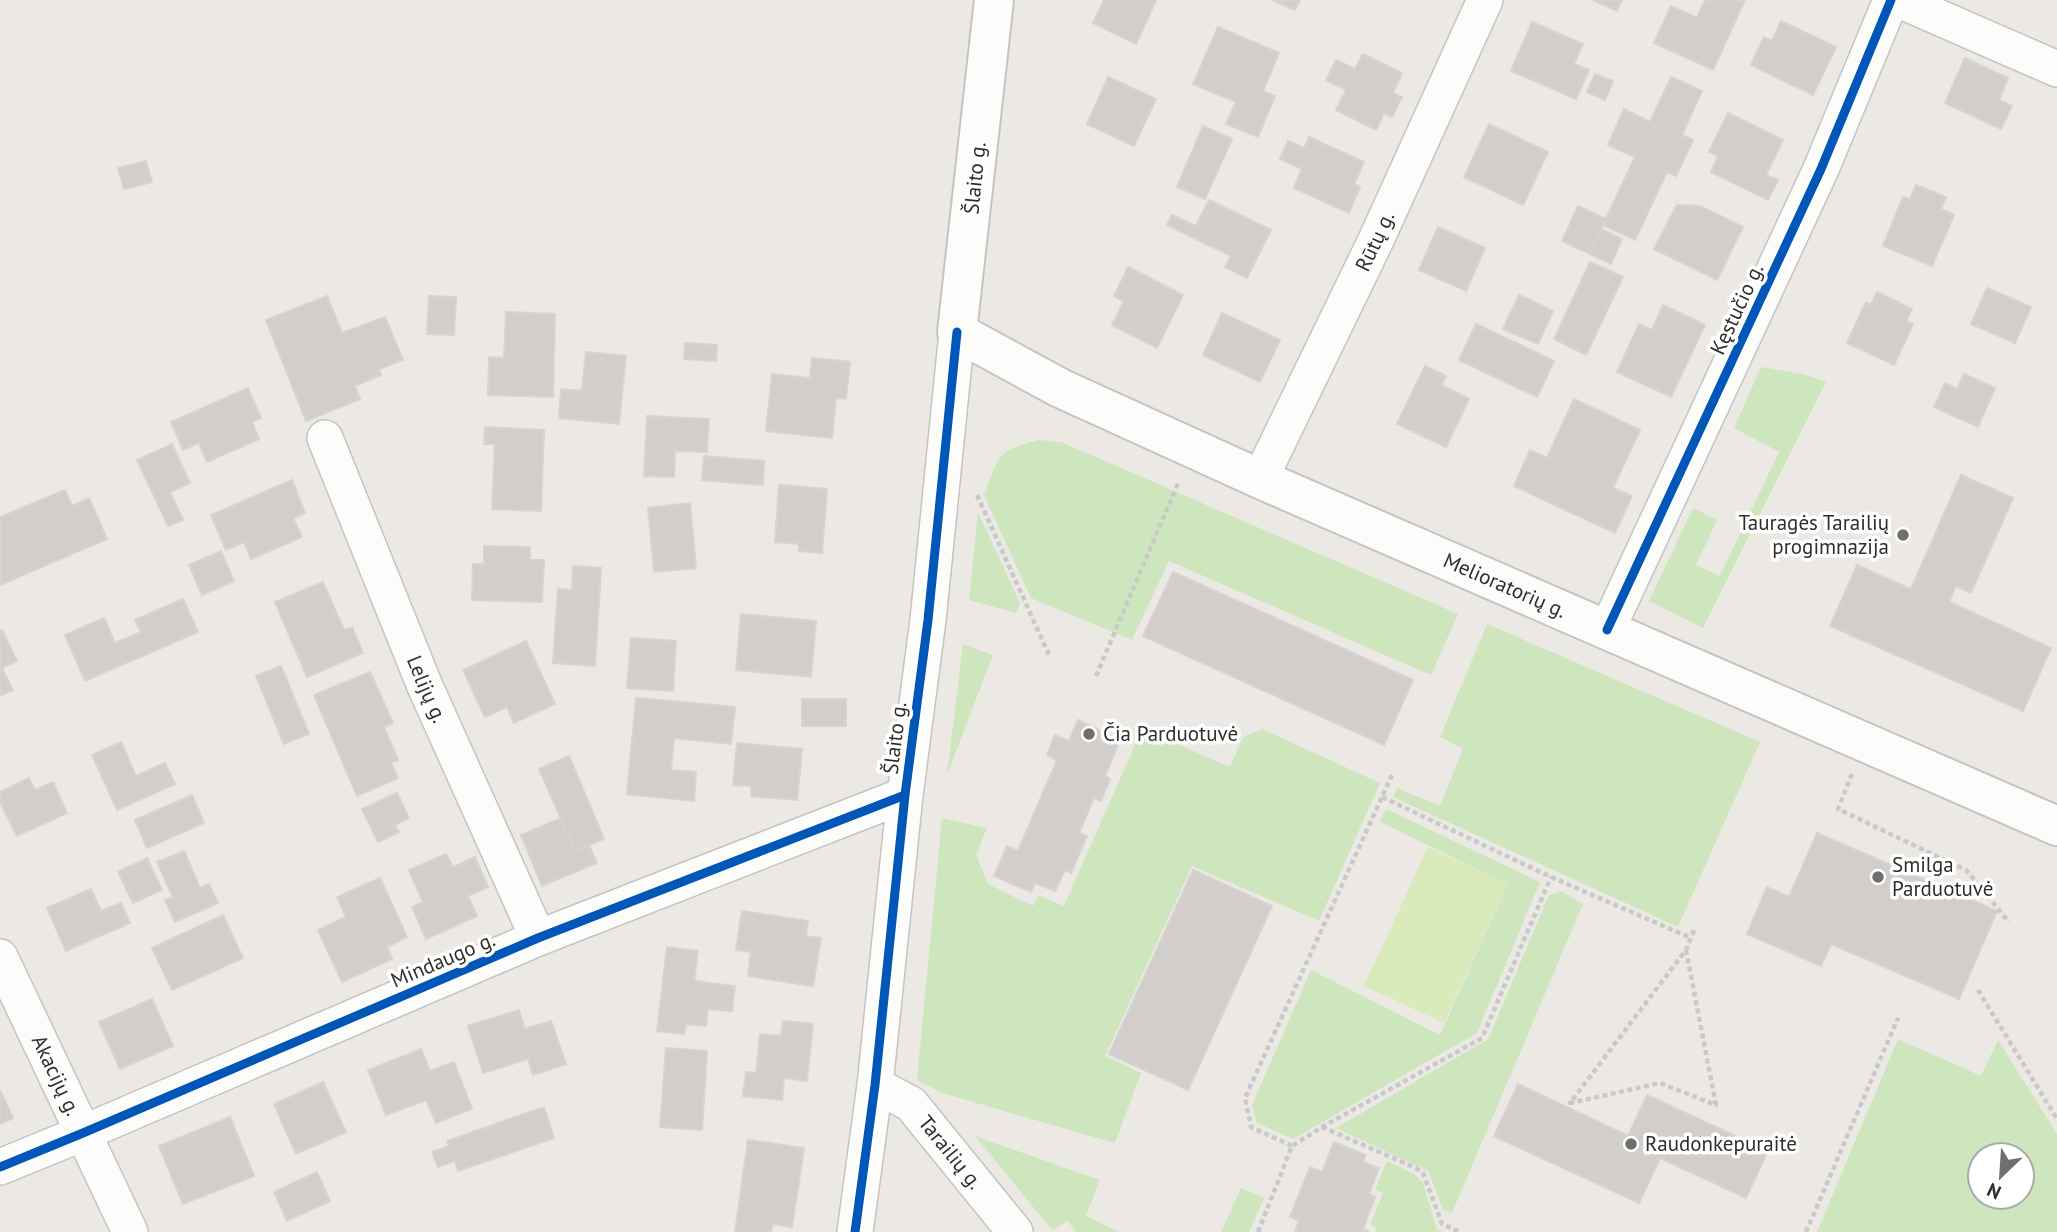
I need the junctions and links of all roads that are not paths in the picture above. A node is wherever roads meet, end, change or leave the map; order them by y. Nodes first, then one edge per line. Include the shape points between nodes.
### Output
1 (994, 0) edge
2 (1485, 0) edge
3 (1891, 0) edge
4 (1899, 0) edge
5 (2057, 69) edge
6 (957, 332) junction
7 (325, 438) dead end
8 (1260, 478) junction
9 (1607, 630) junction
10 (905, 795) junction
11 (2057, 826) edge
12 (538, 938) junction
13 (0, 957) edge
14 (875, 1085) junction
15 (83, 1133) junction
16 (0, 1167) edge
17 (130, 1232) edge
18 (855, 1232) edge
19 (1015, 1232) edge

1 - 6 main road, Šlaito g.
2 - 8 street, Rūtų g. via 1376,240
3 - 9 street, Kęstučio g. via 1821,169
4 - 5 street
6 - 8 main road, Melioratorių g. via 1060,388
6 - 10 street, Šlaito g.
7 - 12 street, Lelijų g. via 424,684
8 - 9 main road, Melioratorių g.
9 - 11 main road, Melioratorių g.
10 - 12 street, Mindaugo g.
10 - 14 street, Šlaito g.
12 - 15 street, Mindaugo g.
13 - 15 street, Akacijų g.
14 - 18 street, Šlaito g.
14 - 19 street, Tarailių g. via 911,1104
15 - 16 street, Mindaugo g.
15 - 17 street, Akacijų g.

